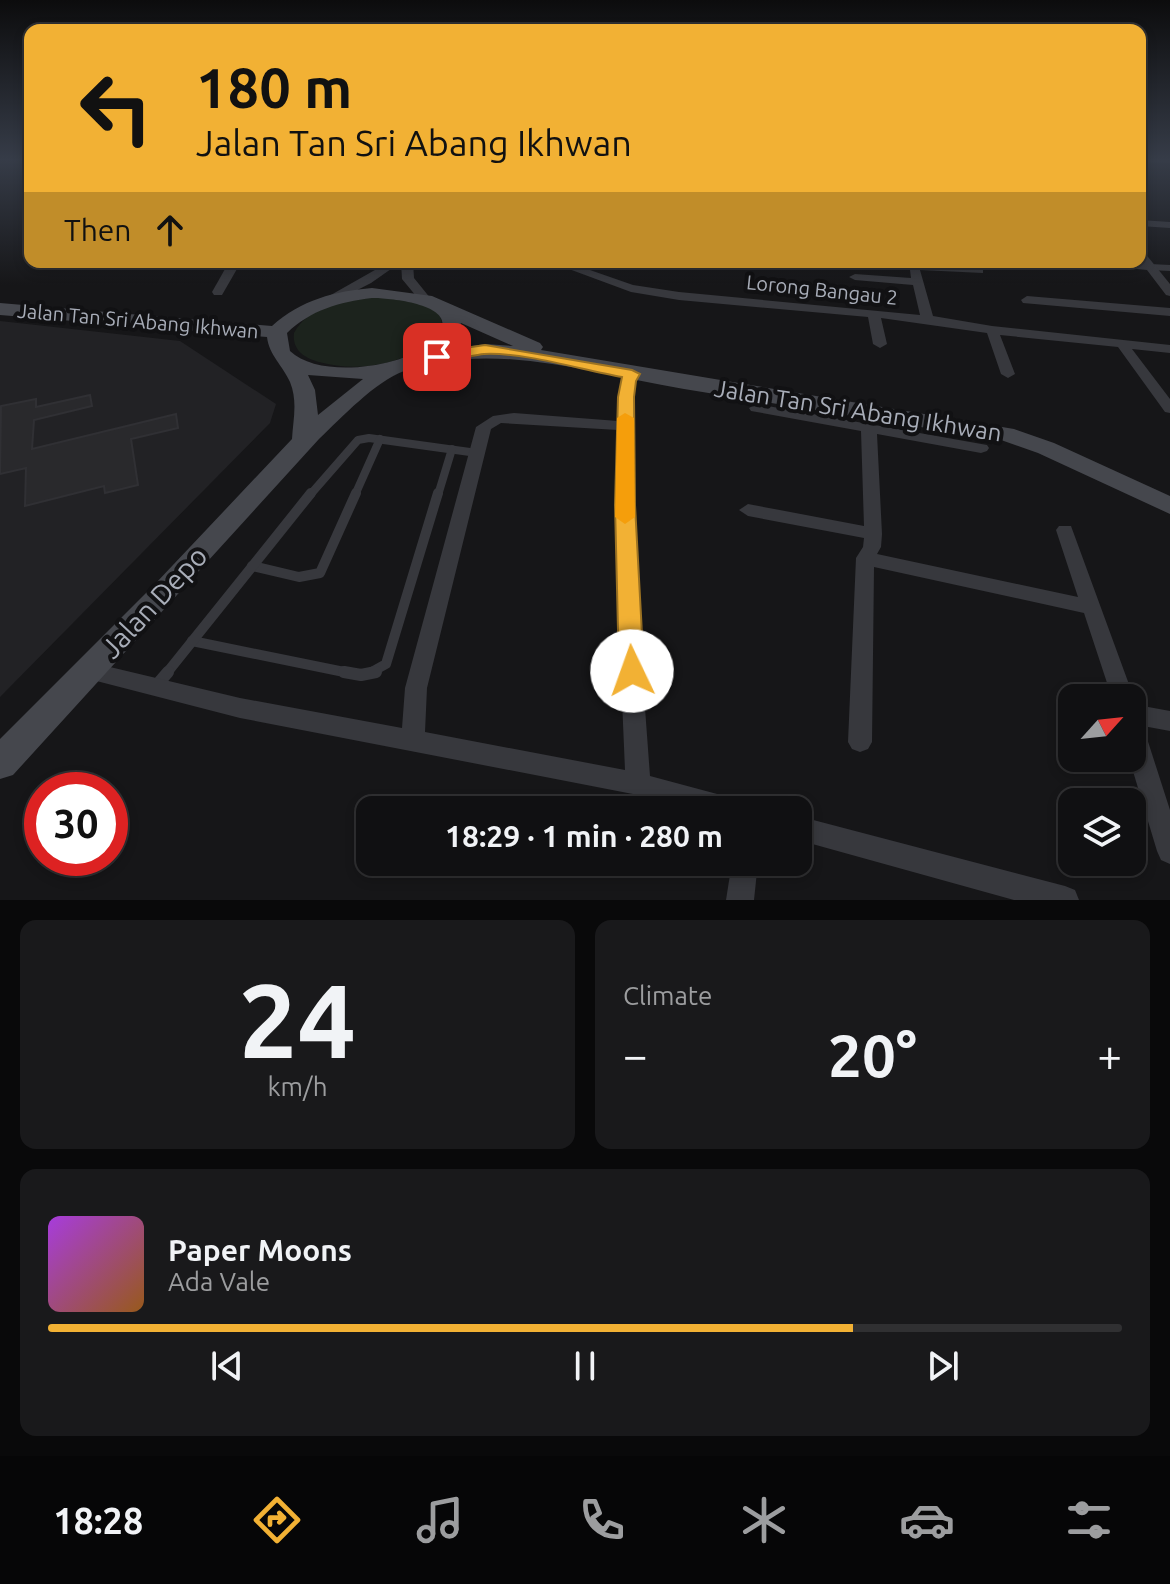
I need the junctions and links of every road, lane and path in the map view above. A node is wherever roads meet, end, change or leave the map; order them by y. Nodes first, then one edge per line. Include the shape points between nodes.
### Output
1 (1146, 216) edge
2 (1170, 218) edge
3 (1146, 223) edge
4 (1170, 225) edge
5 (1146, 262) edge
6 (1146, 267) edge
7 (1150, 267) junction
8 (232, 268) edge
9 (387, 268) edge
10 (407, 268) edge
11 (573, 268) edge
12 (914, 268) edge
13 (951, 268) edge
14 (1170, 268) edge
15 (979, 271) dead end
16 (855, 277) dead end
17 (918, 282) junction
18 (218, 292) dead end
19 (1170, 292) edge
20 (1027, 300) dead end
21 (323, 302) junction
22 (432, 303) junction
23 (0, 309) edge
24 (1170, 312) edge
25 (874, 316) junction
26 (927, 319) junction
27 (992, 330) junction
28 (277, 332) junction
29 (880, 344) dead end
30 (1122, 344) junction
31 (1170, 349) edge
32 (537, 352) junction
33 (290, 363) junction
34 (402, 365) junction
35 (632, 374) junction
36 (1008, 374) dead end
37 (756, 408) dead end
38 (1170, 409) edge
39 (625, 426) junction
40 (869, 430) junction
41 (303, 438) junction
42 (380, 439) junction
43 (981, 448) dead end
44 (452, 449) junction
45 (478, 453) junction
46 (1170, 496) edge
47 (1170, 506) edge
48 (748, 510) dead end
49 (1065, 530) dead end
50 (873, 534) junction
51 (865, 558) junction
52 (252, 566) junction
53 (1089, 607) junction
54 (192, 641) junction
55 (89, 671) junction
56 (1118, 684) edge
57 (156, 687) junction
58 (1146, 717) edge
59 (1170, 721) edge
60 (413, 740) junction
61 (860, 742) dead end
62 (0, 763) edge
63 (1146, 772) edge
64 (638, 784) junction
65 (681, 796) edge
66 (812, 832) edge
67 (1170, 851) edge
68 (743, 876) edge
69 (740, 900) edge
70 (1065, 900) edge

1 - 2 street
3 - 4 street
5 - 7 street
6 - 7 street
7 - 14 lane
7 - 19 street
8 - 18 street
9 - 21 street
10 - 22 street via 408,279
11 - 25 street, Lorong Bangau 2 via 631,288 679,296
12 - 17 street
13 - 15 street
16 - 17 street
17 - 26 street
20 - 24 street
21 - 22 street via 372,293 405,294
21 - 28 street via 294,316
22 - 32 street
22 - 34 street, Jalan Depo via 451,324 446,338
23 - 28 street, Jalan Tan Sri Abang Ikhwan
25 - 26 street, Lorong Bangau 2
25 - 29 street
26 - 27 street, Lorong Bangau 2
27 - 30 street, Lorong Bangau 2
27 - 36 street
28 - 33 street via 277,347
30 - 31 street, Lorong Bangau 2
30 - 38 street
32 - 34 street via 485,350
32 - 35 street, Jalan Tan Sri Abang Ikhwan
32 - 46 street, Jalan Tan Sri Abang Ikhwan via 999,424
33 - 34 street via 336,373
33 - 41 street via 309,402
34 - 41 street, Jalan Depo via 341,404
35 - 39 street
35 - 47 street, Jalan Tan Sri Abang Ikhwan via 1006,434
37 - 40 street
39 - 45 street via 498,419 484,427
39 - 64 street via 625,558
40 - 43 street
40 - 50 street
41 - 55 street, Jalan Depo
42 - 44 lane
42 - 52 lane via 358,440 348,448
42 - 52 lane via 320,573 299,577
44 - 45 lane
44 - 54 lane via 386,664 376,672 361,675
45 - 60 street via 416,688
48 - 50 street
49 - 53 street
50 - 51 street
51 - 53 street
51 - 61 street
52 - 54 lane
53 - 56 street
54 - 57 lane
55 - 57 street
55 - 62 street, Jalan Depo
57 - 60 street via 314,724
58 - 59 street
60 - 64 street
63 - 67 street
64 - 65 street
66 - 70 street
68 - 69 street

